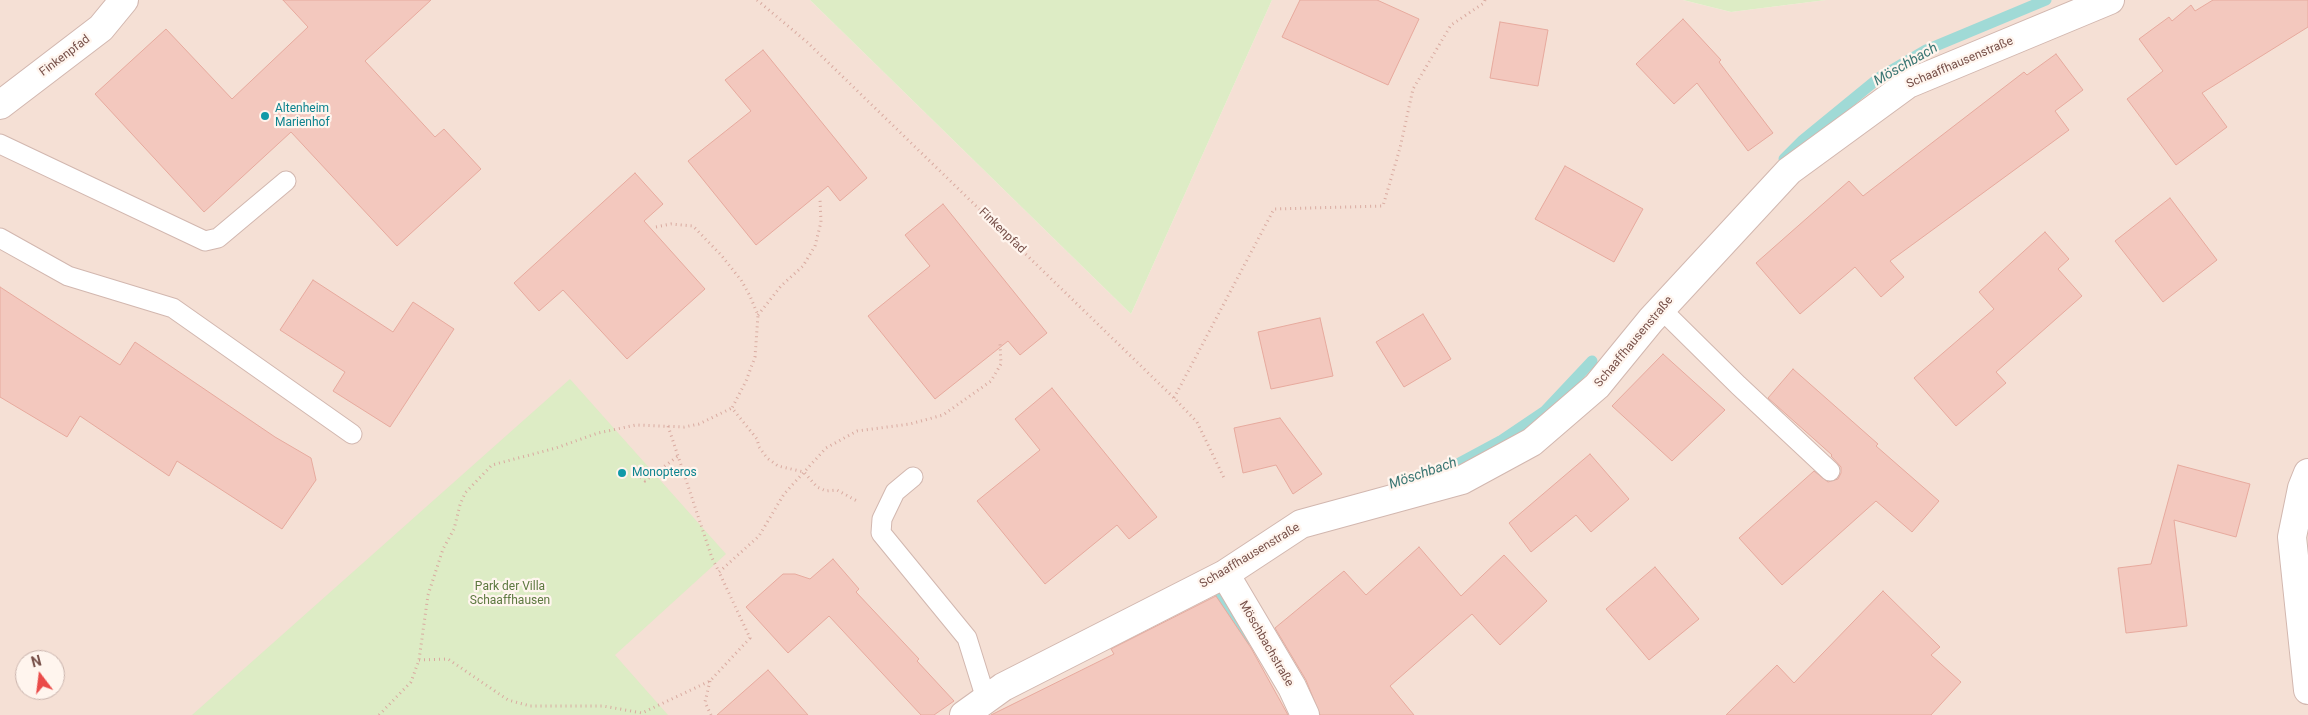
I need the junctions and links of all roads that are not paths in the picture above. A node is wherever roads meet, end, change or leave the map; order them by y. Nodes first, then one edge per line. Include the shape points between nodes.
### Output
1 (124, 0) edge
2 (2110, 0) edge
3 (0, 105) edge
4 (0, 144) edge
5 (286, 181) dead end
6 (0, 238) edge
7 (1661, 309) junction
8 (352, 434) dead end
9 (1830, 471) dead end
10 (2308, 473) edge
11 (913, 477) dead end
12 (1225, 574) junction
13 (2308, 690) edge
14 (986, 699) junction
15 (964, 715) edge
16 (1305, 715) edge

1 - 3 street, Finkenpfad via 101,28
2 - 7 street, Schaaffhausenstraße via 1908,84 1789,171
4 - 5 lane via 205,241 218,238
6 - 8 lane via 68,276 173,308
7 - 9 lane
7 - 12 street, Schaaffhausenstraße via 1597,386 1532,442 1462,480 1301,524
10 - 13 street via 2292,537
11 - 14 lane via 895,492 882,519 881,533 967,638
12 - 14 street, Schaaffhausenstraße via 1003,687
12 - 16 street, Möschbachstraße
14 - 15 street, Schaaffhausenstraße

